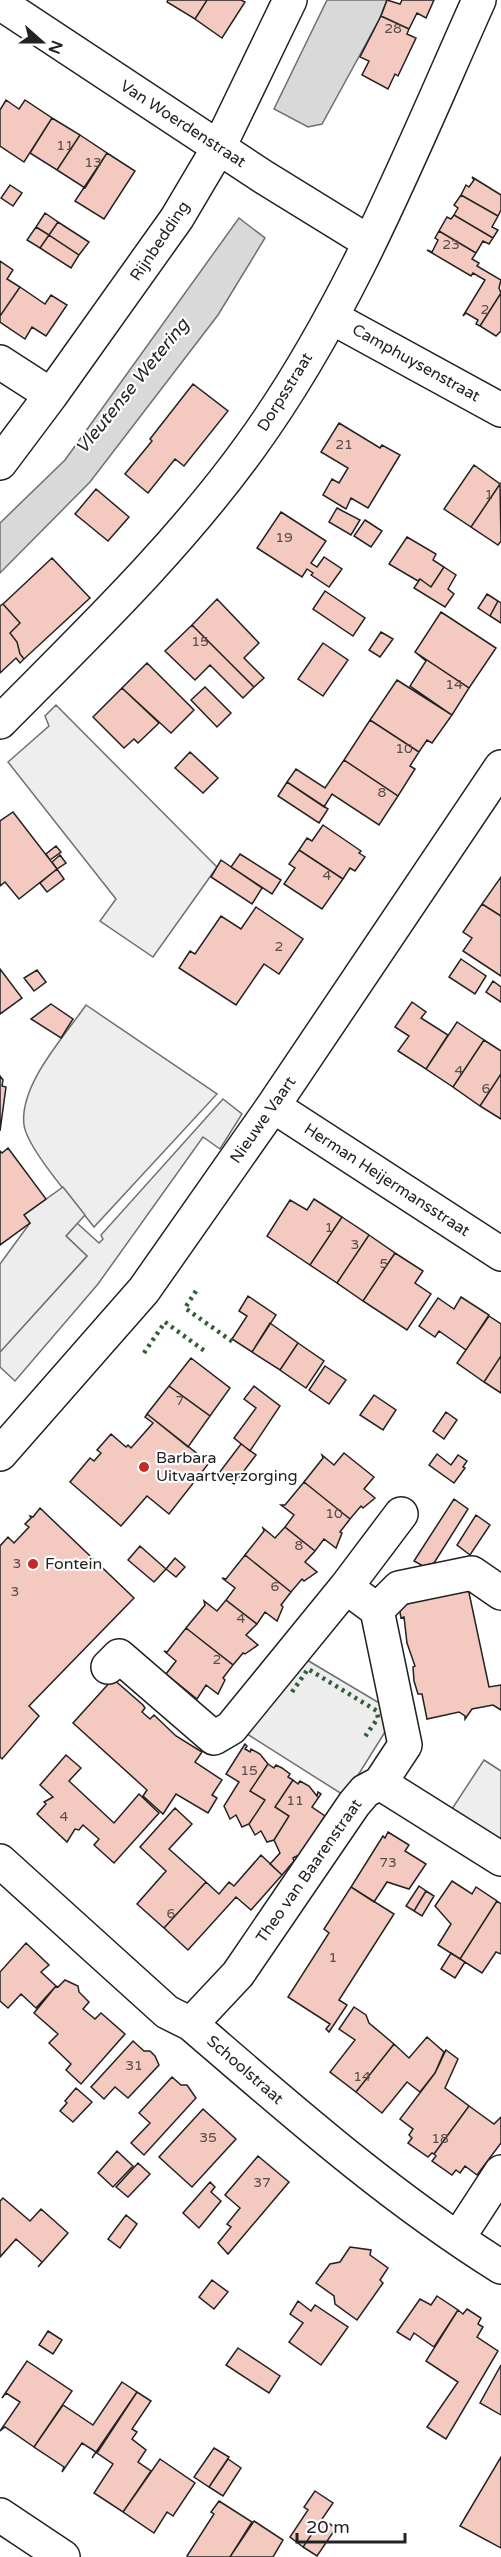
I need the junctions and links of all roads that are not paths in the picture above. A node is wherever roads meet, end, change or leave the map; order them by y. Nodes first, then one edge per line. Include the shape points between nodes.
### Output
1 (290, 0) edge
2 (480, 0) edge
3 (0, 3) edge
4 (219, 147) junction
5 (369, 242) junction
6 (331, 316) junction
7 (0, 362) edge
8 (51, 395) junction
9 (501, 410) edge
10 (0, 463) edge
11 (0, 722) edge
12 (501, 767) edge
13 (273, 1106) junction
14 (501, 1254) edge
15 (0, 1454) edge
16 (402, 1514) dead end
17 (346, 1587) junction
18 (501, 1593) edge
19 (377, 1610) junction
20 (108, 1667) dead end
21 (380, 1783) junction
22 (501, 1859) edge
23 (0, 1861) edge
24 (191, 2024) junction
25 (501, 2172) edge
26 (458, 2238) junction
27 (501, 2267) edge
28 (0, 2515) edge
29 (63, 2557) edge

1 - 4 street, Rijnbedding
2 - 5 street, Dorpsstraat
3 - 4 street, Van Woerdenstraat
4 - 5 street, Van Woerdenstraat
4 - 8 street, Rijnbedding via 177,218
5 - 6 street, Dorpsstraat
6 - 9 street, Camphuysenstraat
6 - 11 street, Dorpsstraat via 250,447 188,526
7 - 8 street
8 - 10 street, Rijnbedding
12 - 13 street, Nieuwe Vaart
13 - 14 street, Herman Heijermansstraat
13 - 15 street, Nieuwe Vaart via 144,1290
16 - 17 street
17 - 19 street
17 - 20 street via 231,1728 214,1738 119,1656
18 - 19 street via 472,1574 399,1588
19 - 21 street, Theo van Baarenstraat via 405,1745
21 - 22 street
21 - 24 street, Theo van Baarenstraat via 365,1791 354,1804 238,1974
23 - 24 street, Schoolstraat via 167,2012
24 - 26 street, Schoolstraat via 337,2150
25 - 26 street
26 - 27 street, Schoolstraat
28 - 29 street

